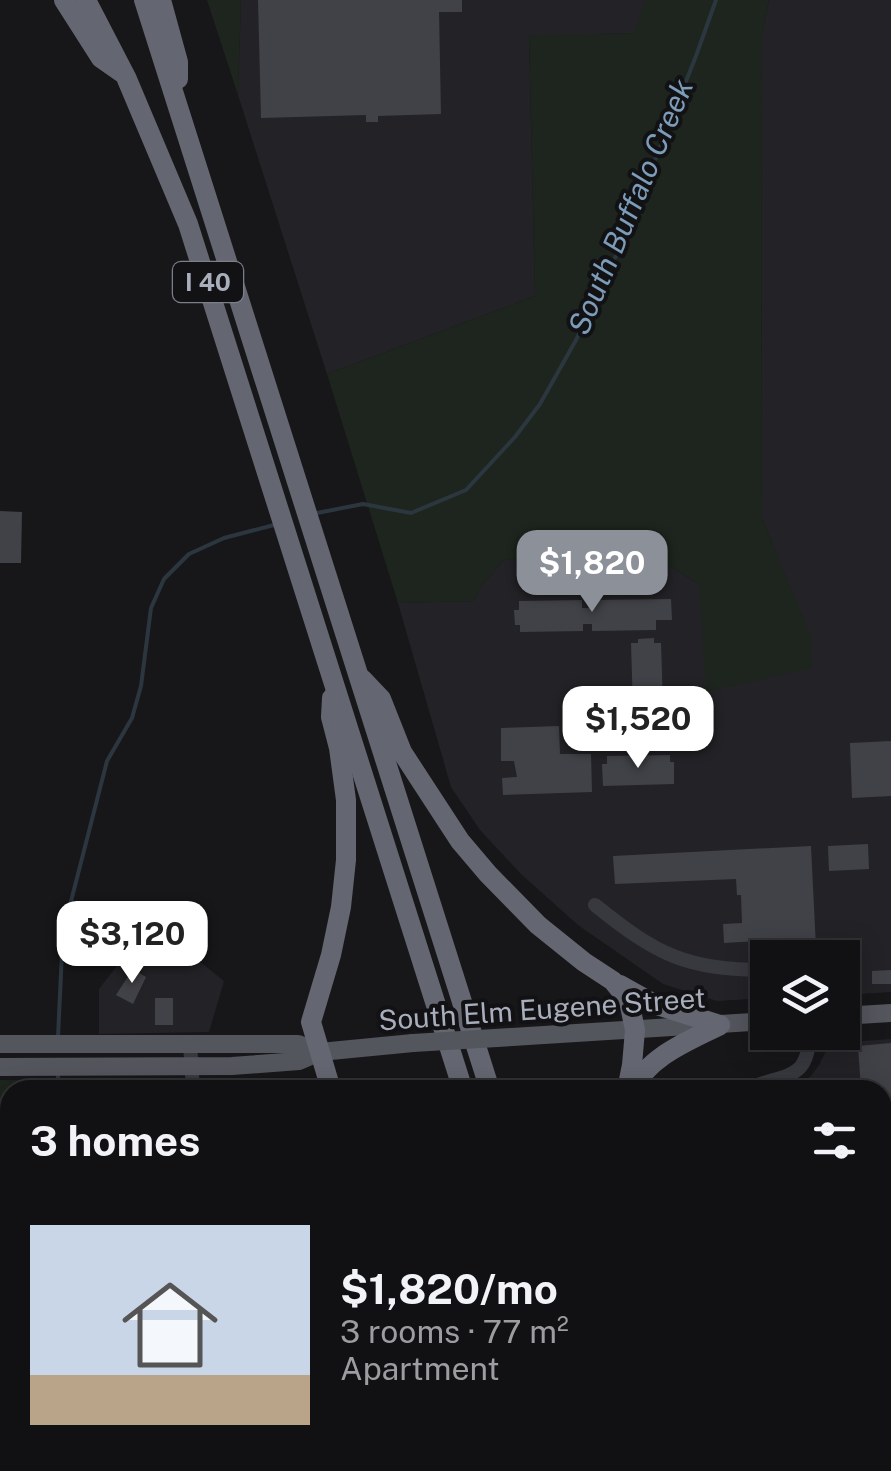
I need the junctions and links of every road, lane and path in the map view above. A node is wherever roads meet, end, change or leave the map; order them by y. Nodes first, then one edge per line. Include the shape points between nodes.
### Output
1 (64, 0) edge
2 (86, 0) edge
3 (144, 0) edge
4 (162, 0) edge
5 (126, 77) junction
6 (179, 111) junction
7 (357, 674) junction
8 (334, 681) junction
9 (595, 905) dead end
10 (750, 970) edge
11 (613, 981) junction
12 (891, 1013) edge
13 (860, 1015) edge
14 (750, 1022) edge
15 (720, 1024) junction
16 (634, 1030) junction
17 (190, 1043) junction
18 (0, 1044) edge
19 (809, 1050) edge
20 (320, 1052) junction
21 (0, 1067) edge
22 (191, 1067) junction
23 (193, 1080) edge
24 (328, 1080) edge
25 (460, 1080) edge
26 (487, 1080) edge
27 (631, 1080) edge
28 (638, 1080) edge
29 (772, 1080) edge

1 - 5 highway via 101,58
2 - 5 highway, I 40
3 - 6 highway, I 40
4 - 6 highway via 178,62
5 - 8 highway, I 40 via 188,224
6 - 7 highway, I 40
7 - 11 highway via 380,699 402,752 460,841 538,925
7 - 26 highway, I 40
8 - 20 highway via 331,718 343,774 346,860 332,956 312,1022
8 - 25 highway, I 40
9 - 10 street via 674,957
11 - 15 highway via 654,1004
11 - 16 highway via 628,1000
12 - 13 main road
14 - 15 main road, South Elm Eugene Street
15 - 16 main road, South Elm Eugene Street
15 - 28 highway via 664,1055
16 - 20 main road, South Elm Eugene Street, bridge
16 - 27 highway
17 - 18 main road, South Elm Eugene Street
17 - 20 main road, South Elm Eugene Street via 298,1044
17 - 22 street
19 - 29 street via 794,1074
20 - 22 main road, South Elm Eugene Street via 299,1061
20 - 24 highway
21 - 22 main road, South Elm Eugene Street
22 - 23 street

